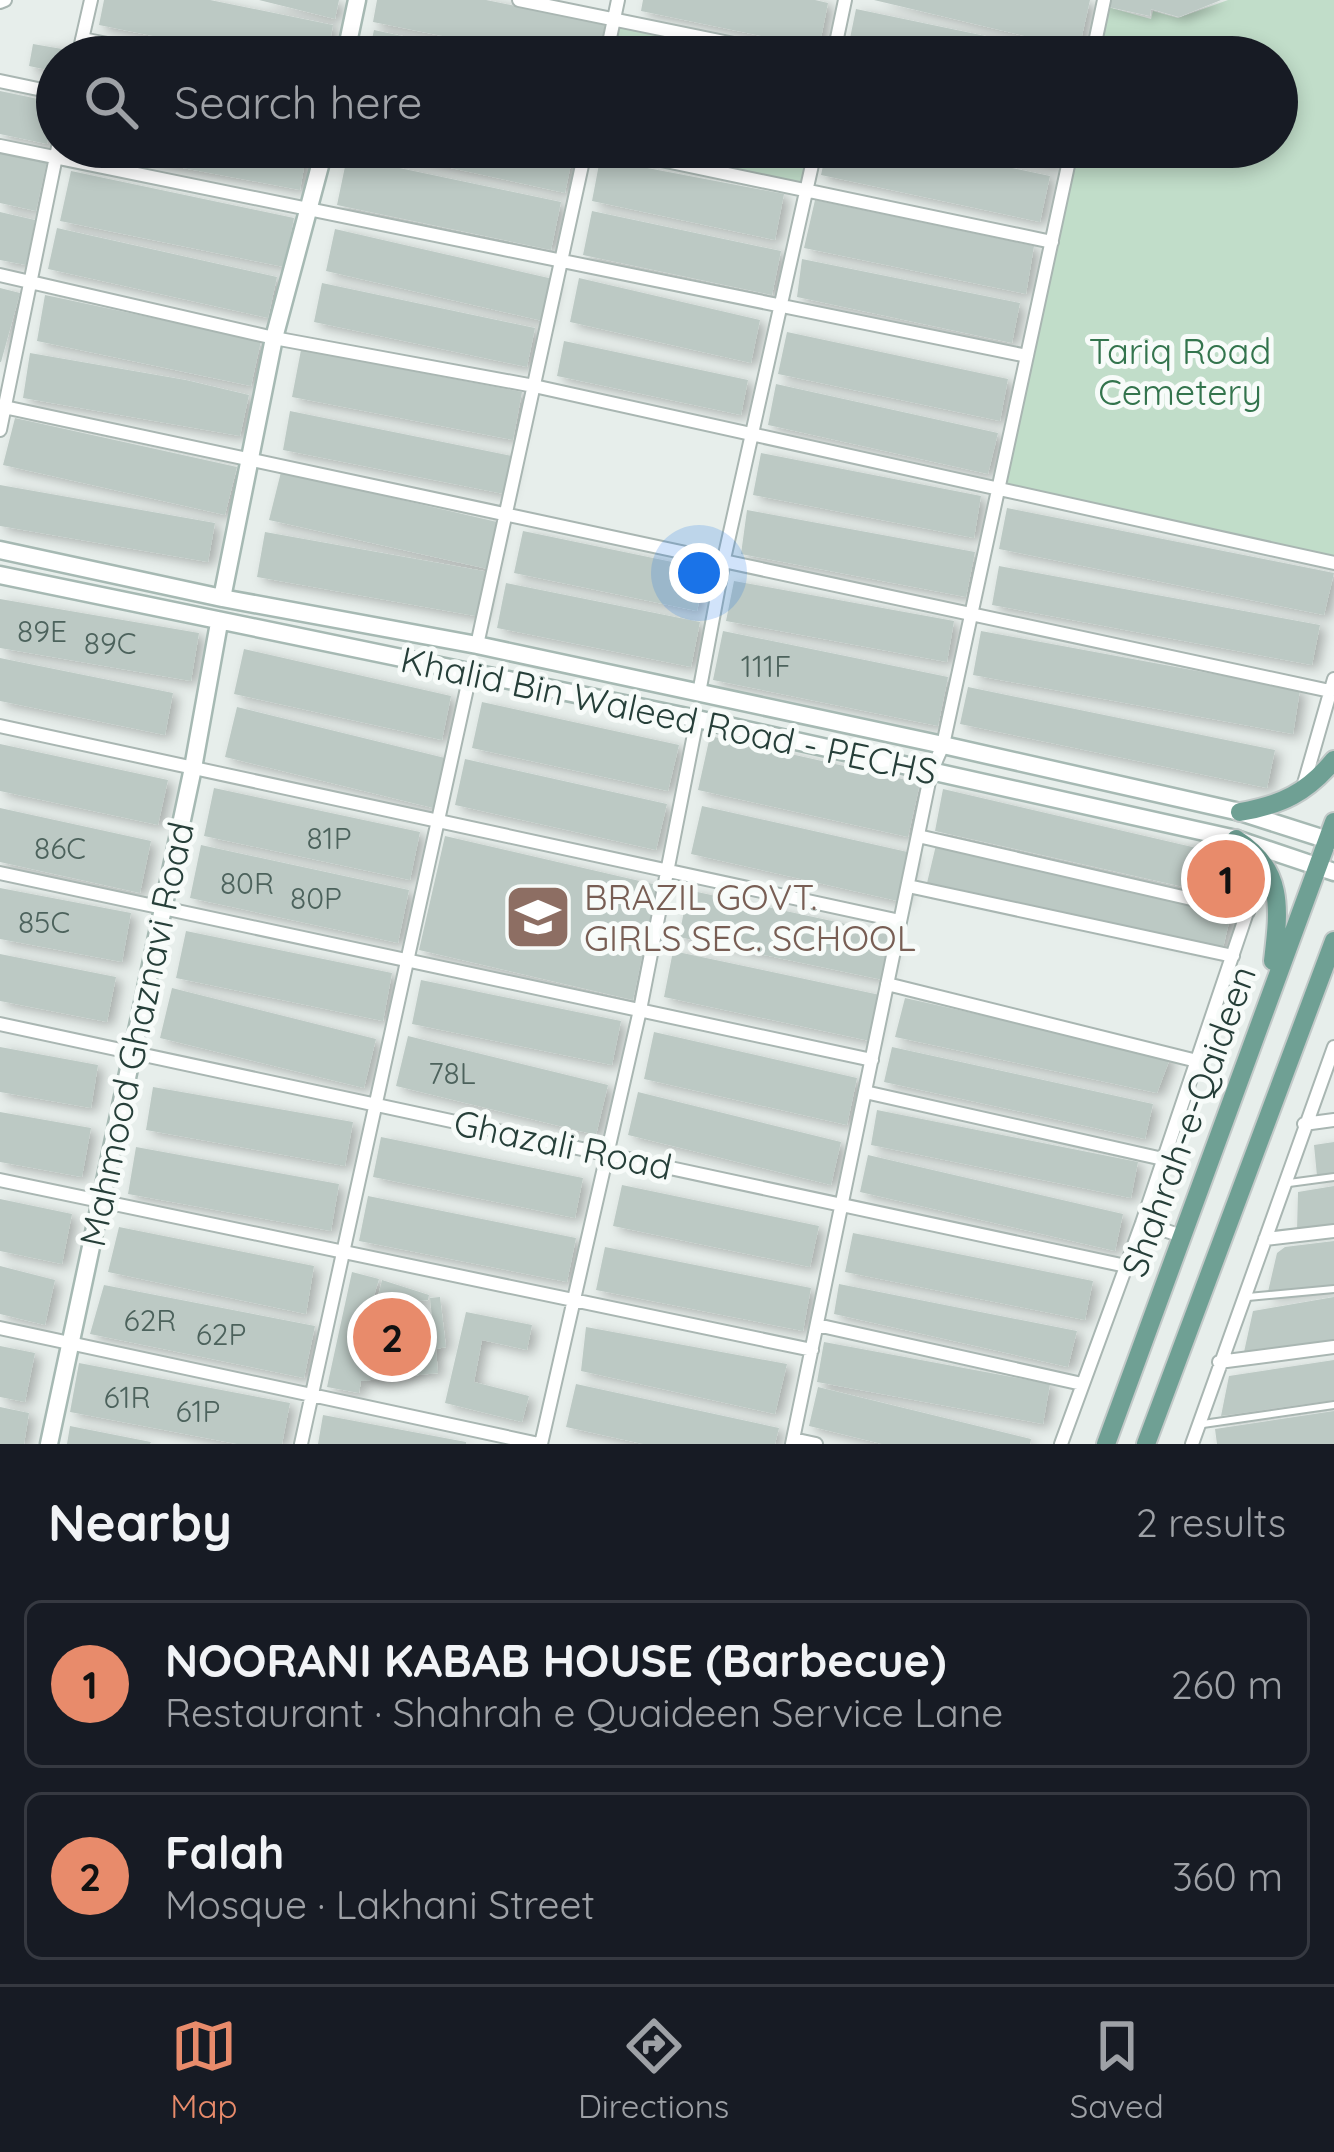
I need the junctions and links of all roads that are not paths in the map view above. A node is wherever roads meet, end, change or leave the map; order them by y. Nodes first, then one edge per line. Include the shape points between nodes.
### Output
1 (91, 0) edge
2 (357, 0) edge
3 (519, 0) edge
4 (618, 0) edge
5 (844, 0) edge
6 (1104, 0) edge
7 (614, 20) junction
8 (83, 36) edge
9 (349, 36) edge
10 (611, 36) edge
11 (694, 36) edge
12 (837, 36) edge
13 (1096, 36) edge
14 (0, 81) edge
15 (36, 89) edge
16 (0, 146) edge
17 (36, 150) edge
18 (54, 168) edge
19 (127, 168) edge
20 (320, 168) edge
21 (581, 168) edge
22 (699, 168) edge
23 (812, 168) edge
24 (1068, 168) edge
25 (808, 191) junction
26 (310, 210) junction
27 (1052, 242) junction
28 (561, 260) junction
29 (0, 275) edge
30 (30, 281) junction
31 (782, 304) junction
32 (274, 338) junction
33 (1027, 356) junction
34 (534, 386) junction
35 (2, 407) edge
36 (0, 430) edge
37 (752, 436) junction
38 (247, 463) junction
39 (998, 489) junction
40 (506, 512) junction
41 (0, 550) edge
42 (724, 559) junction
43 (1334, 563) edge
44 (0, 575) edge
45 (222, 598) junction
46 (972, 612) junction
47 (219, 623) junction
48 (477, 645) junction
49 (471, 670) junction
50 (1332, 685) edge
51 (699, 693) junction
52 (697, 719) junction
53 (0, 726) edge
54 (943, 745) junction
55 (1334, 760) edge
56 (193, 768) junction
57 (931, 772) junction
58 (1300, 794) junction
59 (1240, 812) junction
60 (436, 821) junction
61 (1332, 834) edge
62 (918, 836) junction
63 (1236, 839) junction
64 (1264, 861) junction
65 (1325, 869) edge
66 (669, 872) junction
67 (0, 873) edge
68 (908, 886) junction
69 (164, 907) junction
70 (1248, 912) junction
71 (900, 922) junction
72 (1334, 941) edge
73 (1233, 956) junction
74 (406, 959) junction
75 (887, 984) junction
76 (640, 1010) junction
77 (0, 1024) edge
78 (1334, 1047) edge
79 (133, 1051) junction
80 (1246, 1059) junction
81 (872, 1060) junction
82 (1197, 1061) junction
83 (1331, 1062) edge
84 (865, 1092) junction
85 (374, 1103) junction
86 (1334, 1120) edge
87 (1304, 1124) junction
88 (605, 1153) junction
89 (1163, 1159) junction
90 (1334, 1177) edge
91 (0, 1180) edge
92 (1285, 1184) junction
93 (101, 1200) junction
94 (842, 1204) junction
95 (1142, 1223) junction
96 (1334, 1232) edge
97 (1182, 1236) junction
98 (1264, 1239) junction
99 (343, 1251) junction
100 (1126, 1266) junction
101 (1334, 1289) edge
102 (1243, 1298) junction
103 (573, 1300) junction
104 (817, 1325) junction
105 (0, 1328) edge
106 (70, 1343) junction
107 (1334, 1347) edge
108 (812, 1350) junction
109 (1219, 1362) junction
110 (1082, 1384) junction
111 (312, 1395) junction
112 (1334, 1405) edge
113 (1200, 1425) junction
114 (793, 1442) edge
115 (49, 1444) edge
116 (302, 1444) edge
117 (540, 1444) edge
118 (816, 1444) edge
119 (1061, 1444) edge
120 (1106, 1444) edge
121 (1146, 1444) edge
122 (1192, 1444) edge

1 - 8 street
2 - 9 main road
3 - 7 street
4 - 7 street
5 - 12 street
6 - 13 street
7 - 10 street
7 - 11 street
14 - 15 street
16 - 17 street
18 - 30 street
19 - 26 street
20 - 26 main road
21 - 28 street
22 - 25 street
23 - 25 street
24 - 27 street
25 - 27 street
25 - 31 street
26 - 28 street
26 - 32 main road
27 - 33 street
28 - 31 street
28 - 34 street
29 - 30 street
30 - 32 street
30 - 35 street
31 - 33 street
31 - 37 street
32 - 34 street
32 - 38 main road
33 - 39 street
34 - 37 street
34 - 40 street
35 - 36 street
35 - 38 street
37 - 39 street
37 - 42 street
38 - 40 street
38 - 45 main road
39 - 43 street
39 - 46 street
40 - 42 street
40 - 48 street
41 - 45 main road, Khalid Bin Waleed Road - PECHS
42 - 46 street
42 - 51 street
44 - 47 main road, Khalid Bin Waleed Road - PECHS
45 - 48 main road, Khalid Bin Waleed Road - PECHS
46 - 50 street
46 - 54 street
47 - 49 main road, Khalid Bin Waleed Road - PECHS
47 - 56 main road, Mahmood Ghaznavi Road
48 - 51 main road, Khalid Bin Waleed Road - PECHS
49 - 52 main road, Khalid Bin Waleed Road - PECHS
49 - 60 street
50 - 58 street
51 - 54 main road, Khalid Bin Waleed Road - PECHS
52 - 57 main road, Khalid Bin Waleed Road - PECHS
52 - 66 street
53 - 56 street
54 - 57 street
54 - 59 main road, Khalid Bin Waleed Road - PECHS
55 - 58 main road
56 - 60 street
56 - 69 main road, Mahmood Ghaznavi Road
57 - 62 street
57 - 63 main road, Khalid Bin Waleed Road - PECHS
58 - 59 main road
59 - 61 main road, Khalid Bin Waleed Road - PECHS
60 - 66 street
60 - 74 street
61 - 65 main road, Shahrah-e-Qaideen
62 - 68 street
62 - 70 street
63 - 64 main road
63 - 65 main road, Khalid Bin Waleed Road - PECHS
64 - 70 street
64 - 80 main road via 1278,918 1271,976
65 - 80 main road, Shahrah-e-Qaideen
66 - 71 street
66 - 76 street
67 - 69 street
68 - 71 street
68 - 73 street
69 - 74 street
69 - 79 main road, Mahmood Ghaznavi Road
70 - 73 street
71 - 75 street
72 - 121 main road, Shahrah-e-Qaideen
73 - 82 street
74 - 76 street
74 - 85 street
75 - 81 street
75 - 82 street
76 - 81 street
76 - 88 street
77 - 79 street, Ghazali Road
78 - 83 street
79 - 85 street, Ghazali Road
79 - 93 main road, Mahmood Ghaznavi Road
80 - 97 main road, Shahrah-e-Qaideen
81 - 84 street
82 - 89 street
83 - 87 street
84 - 89 street
84 - 94 street
85 - 88 street, Ghazali Road
85 - 99 street
86 - 87 street
87 - 92 street
88 - 94 street, Ghazali Road
88 - 103 street
89 - 95 street
90 - 92 lane
91 - 93 street
92 - 98 street
93 - 99 street
93 - 106 main road, Mahmood Ghaznavi Road
94 - 100 street, Ghazali Road
94 - 104 street
95 - 97 street
95 - 100 street
96 - 98 street
97 - 120 main road, Shahrah-e-Qaideen
98 - 102 street
99 - 103 street
99 - 111 street
100 - 110 street
101 - 102 lane
102 - 109 street
103 - 108 street
103 - 117 street
104 - 108 street
104 - 110 street
105 - 106 street
106 - 111 street
106 - 115 main road, Mahmood Ghaznavi Road
107 - 109 street
108 - 114 street
109 - 113 street
110 - 119 street
111 - 116 street
111 - 117 street
112 - 113 lane
113 - 122 street
114 - 118 street

